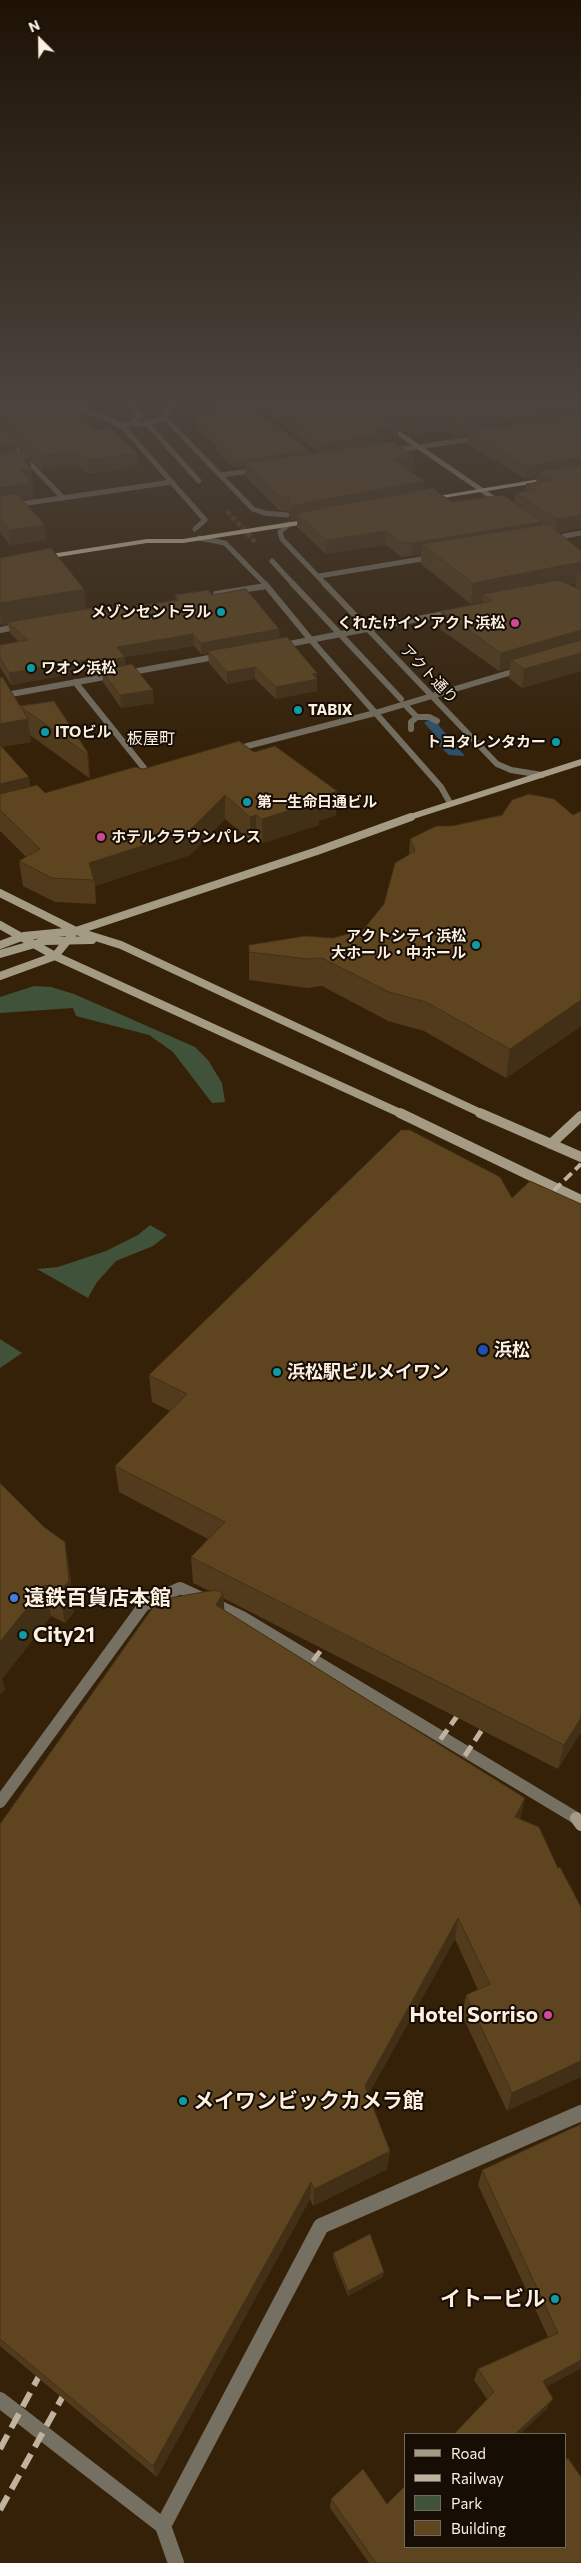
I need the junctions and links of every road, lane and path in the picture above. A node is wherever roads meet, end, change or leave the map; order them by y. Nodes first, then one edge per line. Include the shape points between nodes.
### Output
1 (205, 520) edge
2 (317, 520) edge
3 (289, 524) junction
4 (213, 526) dead end
5 (191, 529) joint
6 (174, 532) dead end
7 (581, 533) edge
8 (546, 537) edge
9 (199, 538) junction
10 (554, 538) junction
11 (147, 541) junction
12 (563, 542) edge
13 (436, 557) edge
14 (272, 561) dead end
15 (0, 564) edge
16 (319, 576) junction
17 (266, 586) junction
18 (207, 596) edge
19 (465, 610) edge
20 (30, 625) edge
21 (369, 629) junction
22 (0, 630) edge
23 (340, 635) junction
24 (311, 640) junction
25 (272, 647) edge
26 (223, 656) edge
27 (525, 668) edge
28 (75, 682) junction
29 (433, 695) junction
30 (0, 696) edge
31 (401, 700) dead end
32 (407, 707) dead end
33 (375, 713) junction
34 (417, 717) junction
35 (437, 721) dead end
36 (411, 729) dead end
37 (222, 753) edge
38 (581, 762) edge
39 (157, 770) edge
40 (148, 773) junction
41 (542, 775) junction
42 (138, 776) edge
43 (450, 803) junction
44 (0, 893) edge
45 (0, 925) edge
46 (76, 931) junction
47 (24, 936) junction
48 (69, 939) junction
49 (106, 940) junction
50 (35, 943) junction
51 (0, 945) edge
52 (0, 954) edge
53 (56, 956) junction
54 (0, 976) edge
55 (581, 1116) edge
56 (551, 1144) junction
57 (581, 1157) edge
58 (581, 1200) edge
59 (0, 1802) edge
60 (578, 1822) edge
61 (581, 2112) edge
62 (0, 2400) edge
63 (163, 2526) junction
64 (176, 2563) edge

1 - 5 street
2 - 3 highway
3 - 9 highway
3 - 16 street, アクト通り via 280,532 282,539
4 - 5 highway
6 - 11 highway
7 - 10 street
8 - 10 street
9 - 11 highway
9 - 17 street via 225,543
10 - 12 street
11 - 15 highway
13 - 16 street
14 - 23 street
16 - 21 street, アクト通り
17 - 18 street
17 - 24 street
19 - 21 street
20 - 22 street
21 - 23 street
21 - 29 street, アクト通り
23 - 24 street
23 - 31 street
24 - 25 street
24 - 33 street
26 - 28 street
27 - 29 street
28 - 30 street
28 - 40 street
29 - 33 street
29 - 41 street, アクト通り via 497,764 511,770
32 - 34 street
33 - 37 street
33 - 43 street via 441,787
34 - 35 street
34 - 36 street via 411,722
38 - 41 street
39 - 40 street
40 - 42 street
41 - 43 street
43 - 46 street
44 - 46 street
45 - 47 street
46 - 47 street
46 - 48 street
46 - 49 street
47 - 50 street
47 - 51 street
48 - 49 street
48 - 50 street
48 - 53 street
49 - 56 street
50 - 52 street
50 - 53 street
53 - 54 street
53 - 58 street via 411,1118
55 - 56 street
56 - 57 street
59 - 60 street via 144,1605 180,1588 242,1617
61 - 63 street via 321,2226
62 - 63 street
63 - 64 street

